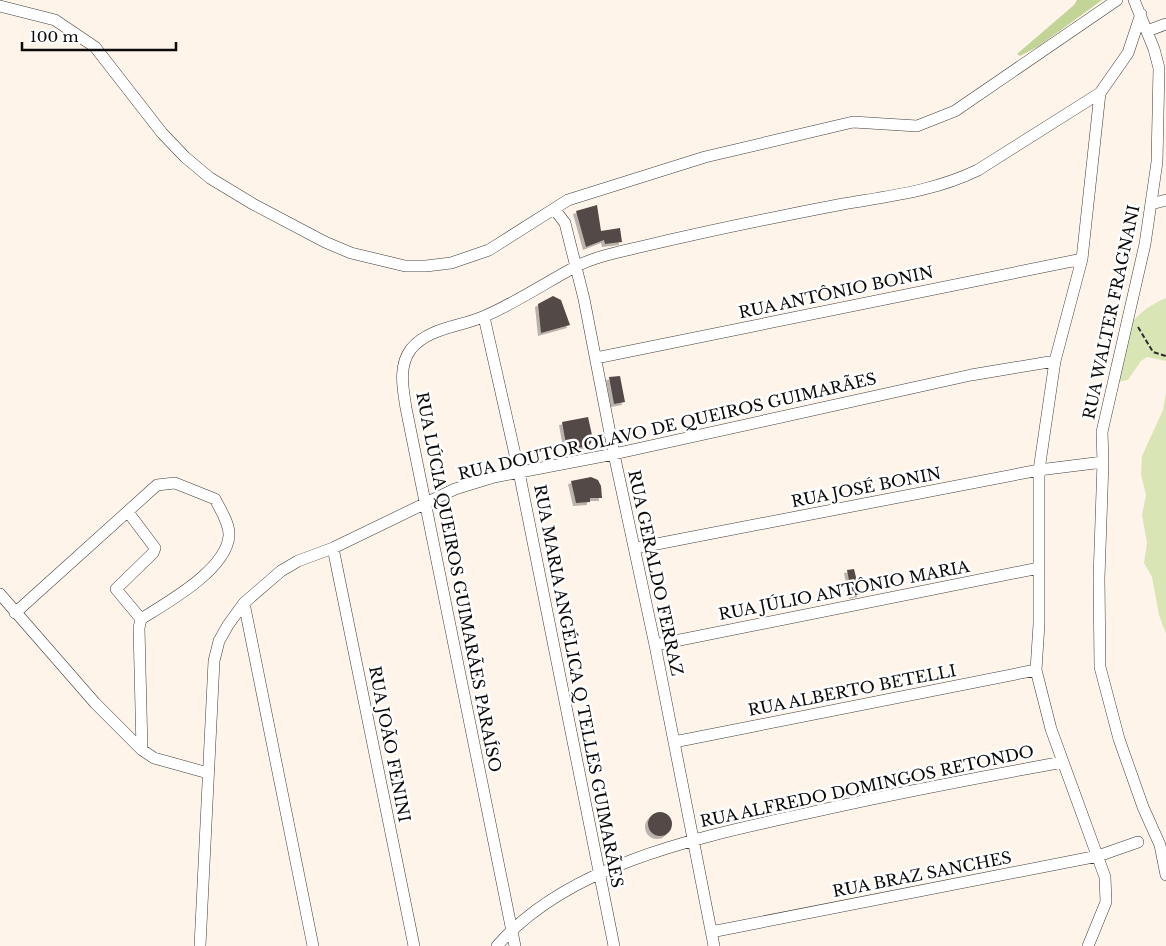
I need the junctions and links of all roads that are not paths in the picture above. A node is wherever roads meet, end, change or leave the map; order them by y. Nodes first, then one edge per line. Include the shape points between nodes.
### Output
1 (1117, 0) edge
2 (1134, 0) edge
3 (0, 6) edge
4 (1141, 14) junction
5 (1166, 24) edge
6 (1147, 32) junction
7 (1100, 93) junction
8 (1166, 200) edge
9 (1151, 204) junction
10 (555, 210) junction
11 (1082, 259) junction
12 (577, 266) junction
13 (484, 317) junction
14 (596, 358) junction
15 (1055, 361) junction
16 (614, 454) junction
17 (1103, 462) junction
18 (1040, 470) junction
19 (519, 472) junction
20 (424, 503) junction
21 (128, 512) junction
22 (333, 548) junction
23 (636, 548) junction
24 (1039, 568) junction
25 (2, 600) edge
26 (244, 603) junction
27 (15, 613) junction
28 (141, 619) junction
29 (655, 645) junction
30 (1036, 670) junction
31 (674, 742) junction
32 (142, 750) junction
33 (1063, 762) junction
34 (208, 773) junction
35 (692, 839) junction
36 (1138, 842) dead end
37 (1098, 856) junction
38 (600, 873) junction
39 (1166, 875) edge
40 (512, 929) junction
41 (711, 932) junction
42 (200, 946) edge
43 (314, 946) edge
44 (414, 946) edge
45 (497, 946) edge
46 (515, 946) edge
47 (614, 946) edge
48 (714, 946) edge
49 (1088, 946) edge

1 - 10 street via 955,111 916,126 854,122 705,157 568,200
2 - 4 street, RUA WALTER FRAGNANI
3 - 10 street via 55,20 76,33 95,47 162,133 210,178 253,204 351,253 405,266 451,263 489,250
4 - 6 street, RUA WALTER FRAGNANI
4 - 7 street via 1128,53
5 - 6 street
6 - 9 street, RUA WALTER FRAGNANI via 1159,68 1157,162
7 - 11 street
7 - 12 street, RUA LÚCIA QUEIROS GUIMARÃES PARAÍSO via 978,170 944,185 668,241
8 - 9 street
9 - 17 street, RUA WALTER FRAGNANI via 1145,244 1102,432
10 - 12 street, RUA GERALDO FERRAZ via 565,223
11 - 14 street, RUA ANTÔNIO BONIN
11 - 15 street
12 - 13 street, RUA LÚCIA QUEIROS GUIMARÃES PARAÍSO
12 - 14 street, RUA GERALDO FERRAZ
13 - 19 street, RUA MARIA ANGÉLICA Q TELLES GUIMARÃES
13 - 20 street, RUA LÚCIA QUEIROS GUIMARÃES PARAÍSO via 426,336 410,350 404,362 402,380
14 - 16 street, RUA GERALDO FERRAZ
15 - 16 street, RUA DOUTOR OLAVO DE QUEIROS GUIMARÃES via 971,375
15 - 18 street
16 - 19 street, RUA DOUTOR OLAVO DE QUEIROS GUIMARÃES
16 - 23 street, RUA GERALDO FERRAZ
17 - 18 street, RUA JOSÉ BONIN
17 - 39 street, RUA WALTER FRAGNANI via 1098,578 1100,667 1119,739 1160,845
18 - 23 street, RUA JOSÉ BONIN
18 - 24 street
19 - 20 street, RUA DOUTOR OLAVO DE QUEIROS GUIMARÃES via 455,489
19 - 38 street, RUA MARIA ANGÉLICA Q TELLES GUIMARÃES
20 - 22 street, RUA DOUTOR OLAVO DE QUEIROS GUIMARÃES
20 - 40 street, RUA LÚCIA QUEIROS GUIMARÃES PARAÍSO
21 - 27 street
21 - 28 street via 155,548 116,589
21 - 28 street via 157,485 175,483 215,499 230,534 223,556 196,582
22 - 26 street, RUA DOUTOR OLAVO DE QUEIROS GUIMARÃES via 281,570
22 - 44 street, RUA JOÃO FENINI
23 - 29 street, RUA GERALDO FERRAZ
24 - 29 street, RUA JÚLIO ANTÔNIO MARIA
24 - 30 street
25 - 27 street
26 - 34 street, RUA DOUTOR OLAVO DE QUEIROS GUIMARÃES via 219,641 214,661
26 - 43 street
27 - 32 street via 95,703
28 - 32 street
29 - 31 street, RUA GERALDO FERRAZ
30 - 31 street, RUA ALBERTO BETELLI
30 - 33 street
31 - 35 street, RUA GERALDO FERRAZ
32 - 34 street via 161,760
33 - 35 street, RUA ALFREDO DOMINGOS RETONDO via 881,796
33 - 37 street
34 - 42 street, RUA DOUTOR OLAVO DE QUEIROS GUIMARÃES
35 - 38 street, RUA ALFREDO DOMINGOS RETONDO
35 - 41 street, RUA GERALDO FERRAZ
36 - 37 street, RUA BRAZ SANCHES
37 - 41 street, RUA BRAZ SANCHES
37 - 49 street via 1105,877 1106,902
38 - 40 street, RUA ALFREDO DOMINGOS RETONDO via 571,888
38 - 47 street, RUA MARIA ANGÉLICA Q TELLES GUIMARÃES
40 - 45 street, RUA ALFREDO DOMINGOS RETONDO
40 - 46 street, RUA LÚCIA QUEIROS GUIMARÃES PARAÍSO
41 - 48 street, RUA GERALDO FERRAZ

